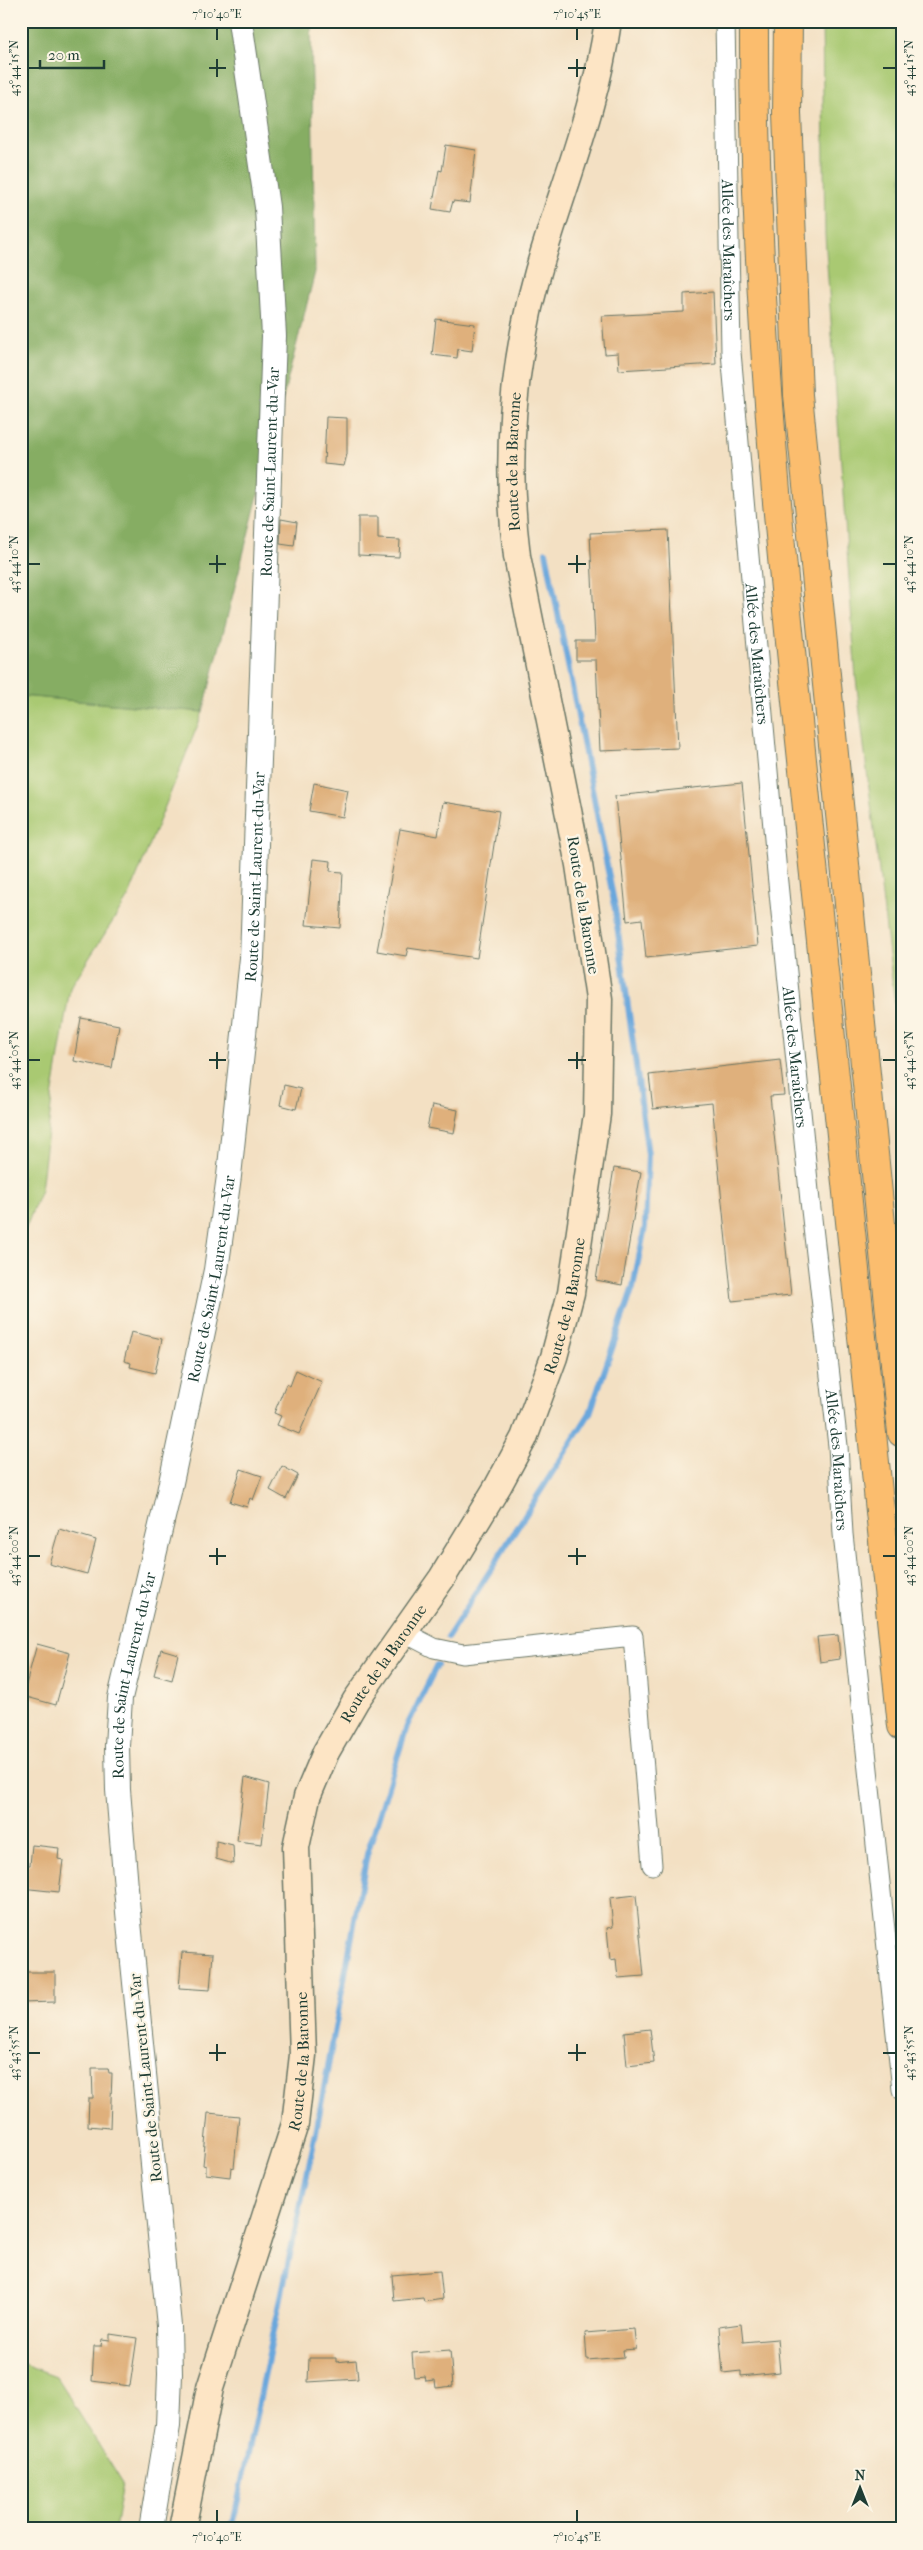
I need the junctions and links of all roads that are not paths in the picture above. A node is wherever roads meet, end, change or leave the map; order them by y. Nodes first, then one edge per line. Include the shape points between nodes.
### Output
1 (240, 21) edge
2 (608, 21) edge
3 (725, 21) edge
4 (754, 21) edge
5 (788, 21) edge
6 (902, 1433) edge
7 (403, 1632) junction
8 (902, 1726) edge
9 (652, 1865) dead end
10 (902, 2090) edge
11 (151, 2529) edge
12 (182, 2529) edge

1 - 11 street, Route de Saint-Laurent-du-Var via 267,207 274,336 252,958 216,1270 169,1492 120,1698 117,1746 128,1912 169,2326 168,2426
2 - 7 main road, Route de la Baronne via 591,106 538,273 526,323 518,373 510,472 517,556 579,865 599,999 596,1114 571,1293 541,1398 498,1486 442,1578
3 - 10 street, Allée des Maraîchers via 731,352 744,516 810,1201 838,1446 843,1534
4 - 8 highway via 754,115 760,246 785,589
5 - 6 highway via 787,113 798,395
7 - 9 street via 434,1648 463,1654 632,1636
7 - 12 main road, Route de la Baronne via 326,1752 308,1797 296,1847 303,2055 295,2124 210,2388

